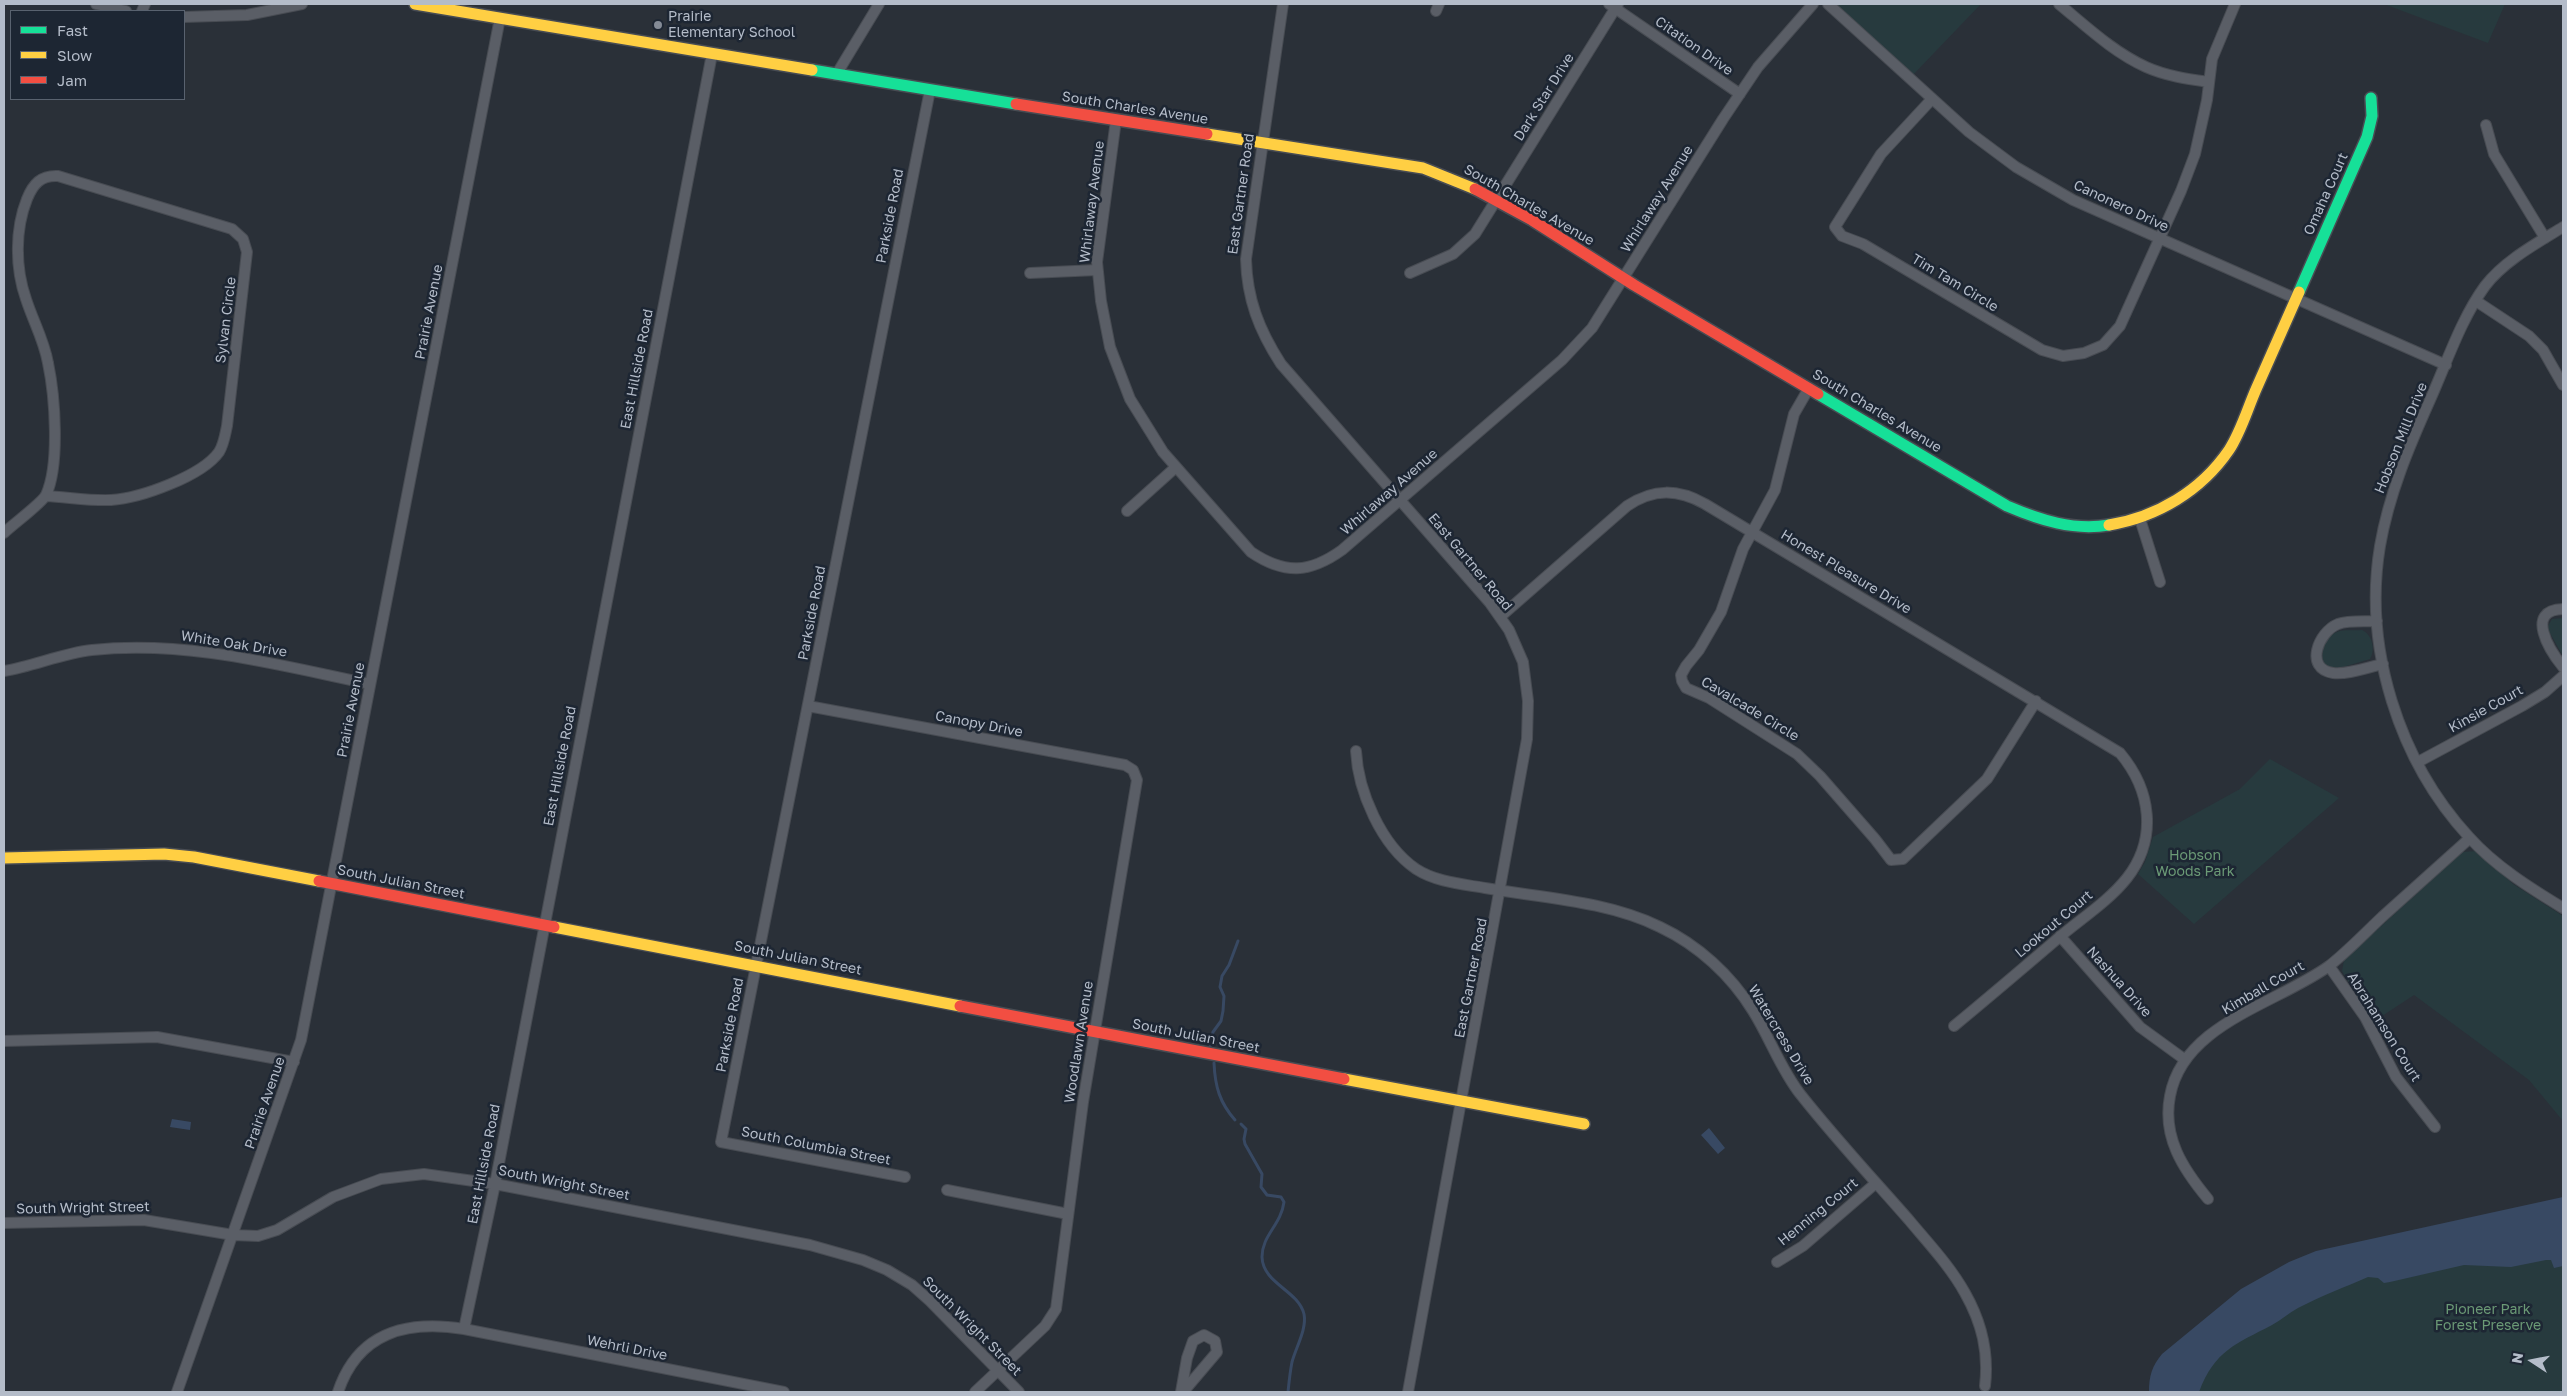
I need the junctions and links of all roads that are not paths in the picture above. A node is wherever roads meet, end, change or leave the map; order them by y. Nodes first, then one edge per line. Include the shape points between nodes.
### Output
1 (96, 4) edge
2 (302, 4) edge
3 (415, 4) edge
4 (879, 4) edge
5 (1283, 4) edge
6 (1813, 4) edge
7 (1828, 4) edge
8 (2059, 4) edge
9 (2235, 4) edge
10 (1614, 5) edge
11 (122, 10) edge
12 (185, 18) edge
13 (500, 18) junction
14 (712, 54) junction
15 (836, 75) junction
16 (2209, 82) junction
17 (930, 90) junction
18 (1740, 94) junction
19 (2371, 98) dead end
20 (1931, 100) junction
21 (1116, 120) junction
22 (2486, 125) dead end
23 (1262, 142) junction
24 (1496, 200) junction
25 (2563, 227) edge
26 (2546, 238) junction
27 (2160, 239) junction
28 (1098, 270) junction
29 (1030, 273) dead end
30 (1410, 273) dead end
31 (1624, 279) junction
32 (2296, 299) junction
33 (2476, 301) junction
34 (2446, 365) junction
35 (2563, 385) edge
36 (1809, 388) junction
37 (1176, 467) junction
38 (46, 496) junction
39 (1400, 500) junction
40 (1128, 511) dead end
41 (2140, 519) junction
42 (1753, 532) junction
43 (4, 533) edge
44 (2160, 582) dead end
45 (2563, 609) edge
46 (1500, 617) junction
47 (2377, 621) junction
48 (2383, 664) junction
49 (2563, 667) edge
50 (4, 670) edge
51 (2563, 676) edge
52 (370, 684) junction
53 (2036, 701) junction
54 (808, 706) junction
55 (1356, 751) dead end
56 (2418, 762) junction
57 (1137, 780) joint
58 (2148, 826) joint
59 (2470, 838) junction
60 (4, 858) edge
61 (332, 884) junction
62 (1501, 890) junction
63 (2563, 908) edge
64 (543, 926) junction
65 (2060, 936) junction
66 (756, 965) junction
67 (2329, 966) junction
68 (1954, 1026) dead end
69 (1095, 1032) junction
70 (4, 1040) edge
71 (2184, 1060) junction
72 (294, 1062) junction
73 (1461, 1100) junction
74 (1584, 1124) dead end
75 (2435, 1127) dead end
76 (721, 1142) joint
77 (905, 1177) dead end
78 (1876, 1183) junction
79 (495, 1184) junction
80 (947, 1190) dead end
81 (2208, 1199) dead end
82 (1068, 1214) junction
83 (4, 1223) edge
84 (233, 1235) junction
85 (1777, 1262) dead end
86 (464, 1329) junction
87 (999, 1372) junction
88 (1985, 1386) dead end
89 (177, 1392) edge
90 (338, 1392) edge
91 (784, 1392) edge
92 (975, 1392) edge
93 (1019, 1392) edge
94 (1182, 1392) edge
95 (1408, 1392) edge

1 - 11 street
2 - 12 street via 247,15
3 - 13 street, South Charles Avenue
4 - 15 street
5 - 23 street, East Gartner Road
6 - 18 street, Whirlaway Avenue via 1764,60
7 - 20 street, Canonero Drive
8 - 16 street via 2133,61 2167,74
9 - 16 street via 2215,49
10 - 18 street, Citation Drive
10 - 24 street, Dark Star Drive
13 - 14 street, South Charles Avenue
13 - 52 street, Prairie Avenue
14 - 15 street, South Charles Avenue
14 - 64 street, East Hillside Road
15 - 17 street, South Charles Avenue
16 - 27 street via 2195,154
17 - 21 street, South Charles Avenue
17 - 54 street, Parkside Road
18 - 31 street, Whirlaway Avenue
19 - 32 street, Omaha Court via 2372,116 2367,137
20 - 27 street, Canonero Drive via 1989,148 2036,180
20 - 27 street, Tim Tam Circle via 1870,169 1835,227 1842,236 1863,244 2042,350 2070,356 2090,351 2114,334 2129,310
21 - 23 street, South Charles Avenue
21 - 28 street, Whirlaway Avenue
22 - 26 street via 2494,154
23 - 24 street, South Charles Avenue via 1424,168 1466,182
23 - 39 street, East Gartner Road via 1246,259 1248,292 1258,326 1281,364
24 - 30 street, Dark Star Drive via 1475,234 1462,247 1441,261
24 - 31 street, South Charles Avenue
25 - 26 street, Hobson Mill Drive
26 - 33 street, Hobson Mill Drive via 2496,274
27 - 32 street, Canonero Drive
28 - 29 street
28 - 37 street, Whirlaway Avenue via 1105,326 1118,370 1144,423
31 - 36 street, South Charles Avenue
31 - 39 street, Whirlaway Avenue via 1592,328 1573,349
32 - 34 street, Canonero Drive
32 - 41 street, South Charles Avenue via 2238,436 2221,462 2182,498
33 - 34 street, Hobson Mill Drive
33 - 35 street via 2539,345
34 - 47 street, Hobson Mill Drive via 2404,460 2386,515 2378,565
36 - 41 street, South Charles Avenue via 2007,506 2030,516 2082,527
36 - 42 street, Cavalcade Circle via 1794,414 1775,490
37 - 39 street, Whirlaway Avenue via 1251,552 1269,562 1293,569 1315,567 1330,559
37 - 40 street
38 - 38 street, Sylvan Circle via 55,432 52,386 44,346 23,291 18,260 21,222 29,194 39,180 50,175 58,176 232,229 243,238 247,252 227,426 218,452 209,462 172,482 130,497 111,500
38 - 43 street
39 - 46 street, East Gartner Road
41 - 44 street
42 - 46 street, Honest Pleasure Drive via 1689,495 1674,492 1646,496 1627,506
42 - 53 street, Honest Pleasure Drive
42 - 53 street, Cavalcade Circle via 1743,550 1721,612 1686,666 1681,675 1682,682 1686,688 1709,698 1797,754 1820,776 1891,860 1903,859 1971,797 1995,768
45 - 49 street via 2550,611 2542,625
46 - 62 street, East Gartner Road via 1523,662 1529,720
47 - 48 street, Hobson Mill Drive
47 - 48 street via 2332,627 2318,645 2316,655 2324,670 2336,674
48 - 56 street, Hobson Mill Drive via 2400,725
50 - 52 street, White Oak Drive via 90,650 176,648 225,654
51 - 56 street, Kinsie Court via 2522,706
52 - 61 street, Prairie Avenue
53 - 58 street, Honest Pleasure Drive via 2120,753 2136,773 2143,789
54 - 57 street, Canopy Drive via 1125,766 1133,770
54 - 66 street, Parkside Road
55 - 62 street, Watercress Drive via 1358,773 1366,797 1387,838 1408,863 1439,880
56 - 59 street, Hobson Mill Drive via 2435,792
57 - 69 street, Woodlawn Avenue
58 - 65 street, Lookout Court via 2142,853 2126,879
59 - 63 street, Hobson Mill Drive via 2521,881
59 - 67 street, Kimball Court
60 - 61 street, South Julian Street via 178,855
61 - 64 street, South Julian Street
61 - 72 street, Prairie Avenue via 302,1040
62 - 73 street, East Gartner Road
62 - 78 street, Watercress Drive via 1617,911 1660,926 1694,947 1742,994 1800,1094
64 - 66 street, South Julian Street
64 - 79 street, East Hillside Road
65 - 68 street, Lookout Court
65 - 71 street, Nashua Drive via 2140,1027
66 - 69 street, South Julian Street
66 - 76 street, Parkside Road
67 - 71 street, Kimball Court via 2209,1035
67 - 75 street, Abrahamson Court via 2365,1017 2396,1077
69 - 73 street, South Julian Street
69 - 82 street, Woodlawn Avenue
70 - 72 street via 157,1037
71 - 81 street, Kimball Court via 2171,1090 2169,1127 2181,1164
72 - 84 street, Prairie Avenue
73 - 74 street, South Julian Street
73 - 95 street, East Gartner Road
76 - 77 street, South Columbia Street
78 - 85 street, Henning Court via 1803,1246
78 - 88 street, Watercress Drive via 1944,1261 1965,1292 1983,1333 1987,1363
79 - 84 street, South Wright Street via 424,1174 381,1179 333,1197 267,1234
79 - 86 street, East Hillside Road
79 - 87 street, South Wright Street via 810,1245 863,1260 912,1286
80 - 82 street
82 - 87 street, Woodlawn Avenue via 1056,1309 1045,1326
83 - 84 street, South Wright Street via 144,1220
84 - 89 street, Prairie Avenue
86 - 90 street via 420,1325 397,1330 381,1338 352,1363
86 - 91 street, Wehrli Drive
87 - 92 street
87 - 93 street, South Wright Street
94 - 94 street via 1216,1352 1215,1341 1210,1337 1204,1335 1193,1341

